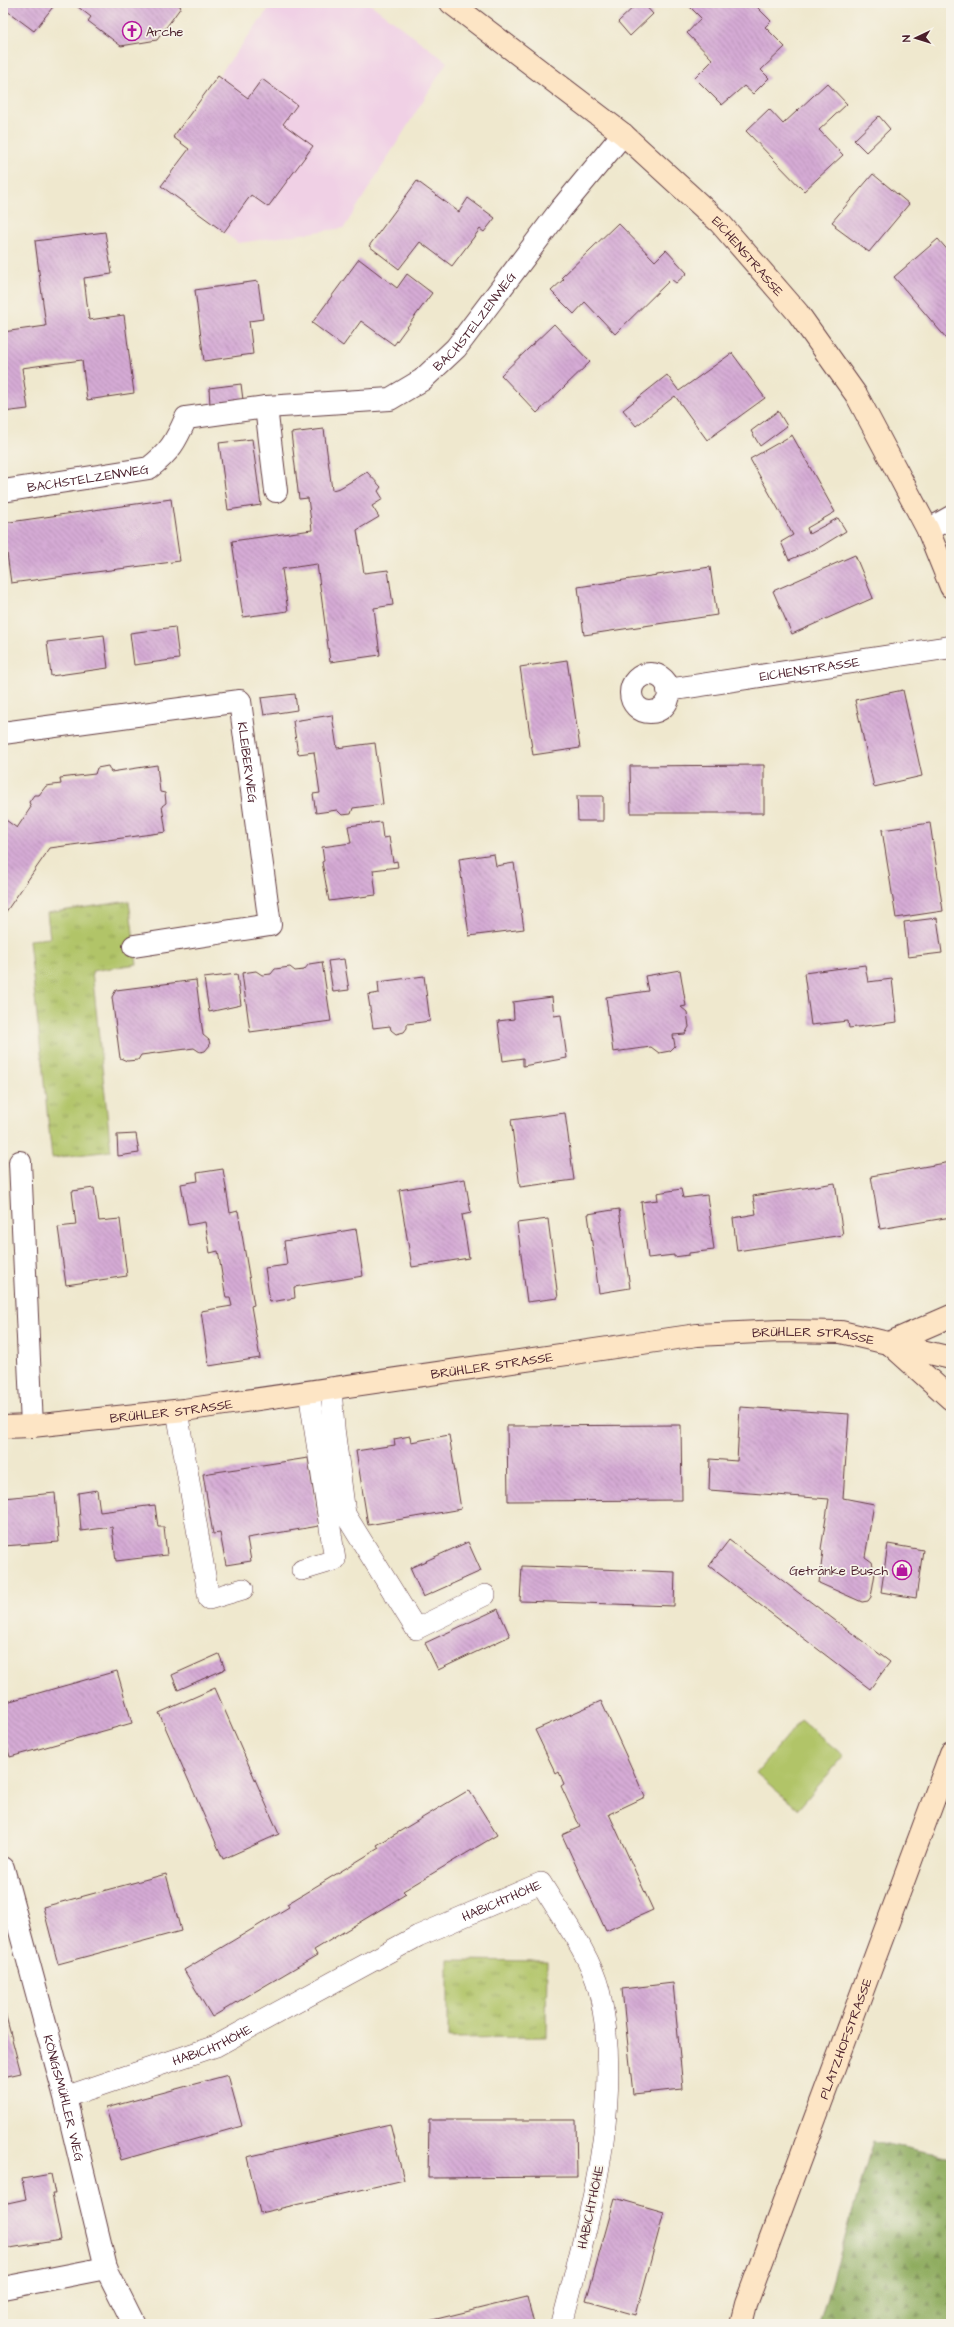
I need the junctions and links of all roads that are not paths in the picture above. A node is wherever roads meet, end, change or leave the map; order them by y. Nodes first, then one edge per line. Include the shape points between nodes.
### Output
1 (451, 3) edge
2 (623, 134) junction
3 (266, 407) junction
4 (3, 491) edge
5 (276, 491) dead end
6 (951, 517) edge
7 (928, 530) junction
8 (951, 587) edge
9 (951, 647) edge
10 (668, 690) dead end
11 (3, 733) edge
12 (134, 946) dead end
13 (20, 1162) dead end
14 (951, 1316) edge
15 (889, 1343) junction
16 (951, 1358) edge
17 (331, 1388) junction
18 (309, 1392) junction
19 (951, 1399) edge
20 (177, 1411) junction
21 (32, 1426) junction
22 (3, 1427) edge
23 (302, 1570) dead end
24 (243, 1589) dead end
25 (485, 1595) dead end
26 (951, 1753) edge
27 (3, 1868) edge
28 (65, 2097) junction
29 (106, 2268) junction
30 (3, 2288) edge
31 (134, 2324) edge
32 (562, 2324) edge
33 (741, 2324) edge

1 - 2 main road, EICHENSTRASSE
2 - 3 street, BACHSTELZENWEG via 561,209 456,348 422,380 390,400
2 - 7 main road, EICHENSTRASSE via 720,223 798,313 856,396
3 - 4 street, BACHSTELZENWEG via 186,418 176,442 165,456 149,468
3 - 5 street
6 - 7 street
7 - 8 main road, EICHENSTRASSE
9 - 10 street, EICHENSTRASSE
11 - 12 street, KLEIBERWEG via 240,701 270,926
13 - 21 street
14 - 15 main road
15 - 16 main road, BRÜHLER STRASSE
15 - 17 main road, BRÜHLER STRASSE via 841,1332 779,1331 697,1335
15 - 19 main road
17 - 18 main road, BRÜHLER STRASSE
17 - 25 lane via 345,1514 416,1629
18 - 20 main road, BRÜHLER STRASSE
18 - 23 lane via 335,1560
20 - 21 main road, BRÜHLER STRASSE
20 - 24 lane via 209,1599
21 - 22 main road, BRÜHLER STRASSE
26 - 33 main road, PLATZHOFSTRASSE via 748,2296
27 - 28 street, KÖNIGSMÜHLER WEG
28 - 29 street, KÖNIGSMÜHLER WEG
28 - 32 lane, HABICHTHÖHE via 216,2046 418,1936 541,1883 586,1957 598,1989 606,2036 608,2088 598,2182
29 - 30 street
29 - 31 street, KÖNIGSMÜHLER WEG

